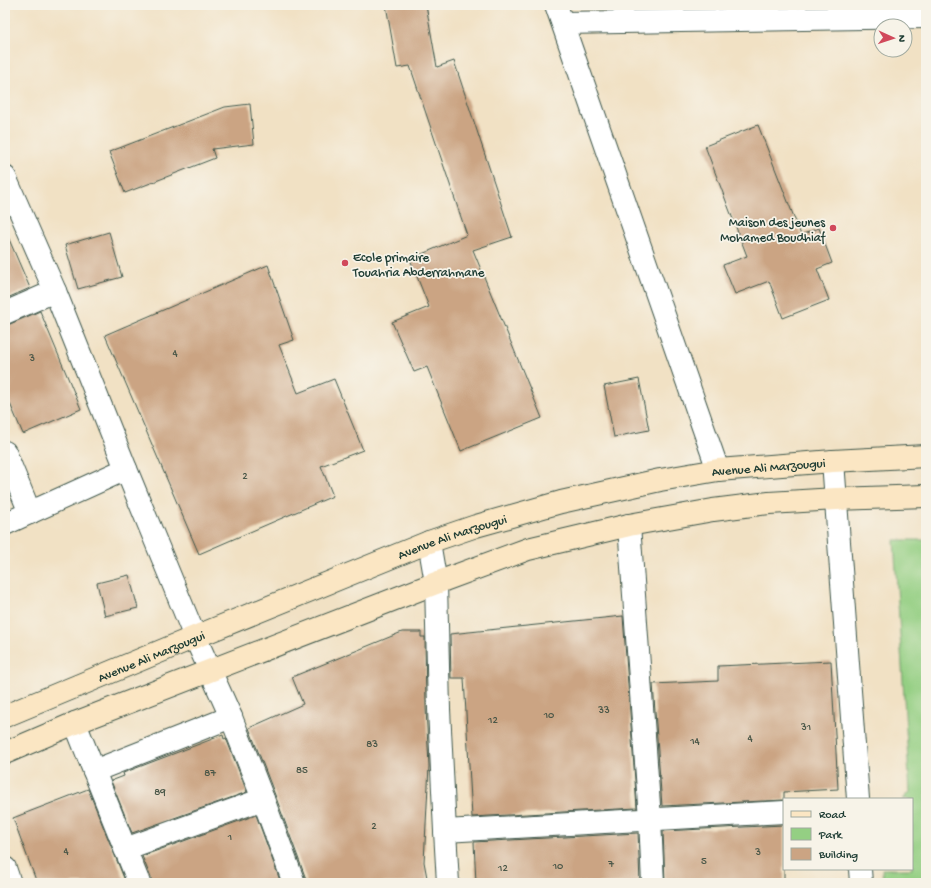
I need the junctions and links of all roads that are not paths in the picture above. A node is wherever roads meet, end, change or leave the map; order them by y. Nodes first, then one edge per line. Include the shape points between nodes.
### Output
1 (559, 14) edge
2 (926, 17) edge
3 (5, 177) edge
4 (54, 291) junction
5 (5, 313) edge
6 (5, 452) edge
7 (926, 456) edge
8 (833, 461) junction
9 (126, 469) junction
10 (718, 470) junction
11 (926, 496) edge
12 (836, 498) junction
13 (30, 513) junction
14 (5, 524) edge
15 (629, 525) junction
16 (429, 542) junction
17 (436, 583) junction
18 (195, 637) junction
19 (210, 671) junction
20 (5, 716) edge
21 (231, 717) junction
22 (75, 723) junction
23 (5, 753) edge
24 (94, 771) junction
25 (858, 798) edge
26 (263, 799) junction
27 (783, 812) edge
28 (650, 819) junction
29 (445, 831) junction
30 (125, 849) junction
31 (5, 868) edge
32 (860, 870) edge
33 (10, 883) edge
34 (139, 883) edge
35 (294, 883) edge
36 (448, 883) edge
37 (653, 883) edge
38 (861, 883) edge

1 - 2 street
1 - 10 street
3 - 4 street
4 - 5 street
4 - 9 street
6 - 13 street
7 - 8 main road, Avenue Ali Marzougui
8 - 10 main road, Avenue Ali Marzougui
8 - 12 street
9 - 13 street
9 - 18 street
10 - 16 main road, Avenue Ali Marzougui via 560,502
11 - 12 main road
12 - 15 main road via 713,510
12 - 25 street
13 - 14 street
15 - 17 main road via 528,549
15 - 28 street
16 - 17 street
16 - 18 main road, Avenue Ali Marzougui
17 - 19 main road
17 - 29 street
18 - 19 street
18 - 20 main road, Avenue Ali Marzougui
19 - 21 street
19 - 22 main road
21 - 24 street
21 - 26 street
22 - 23 main road
22 - 24 street
24 - 30 street
26 - 30 street
26 - 35 street
27 - 28 street
28 - 29 street
28 - 37 street
29 - 36 street
30 - 34 street
31 - 33 street
32 - 38 street

